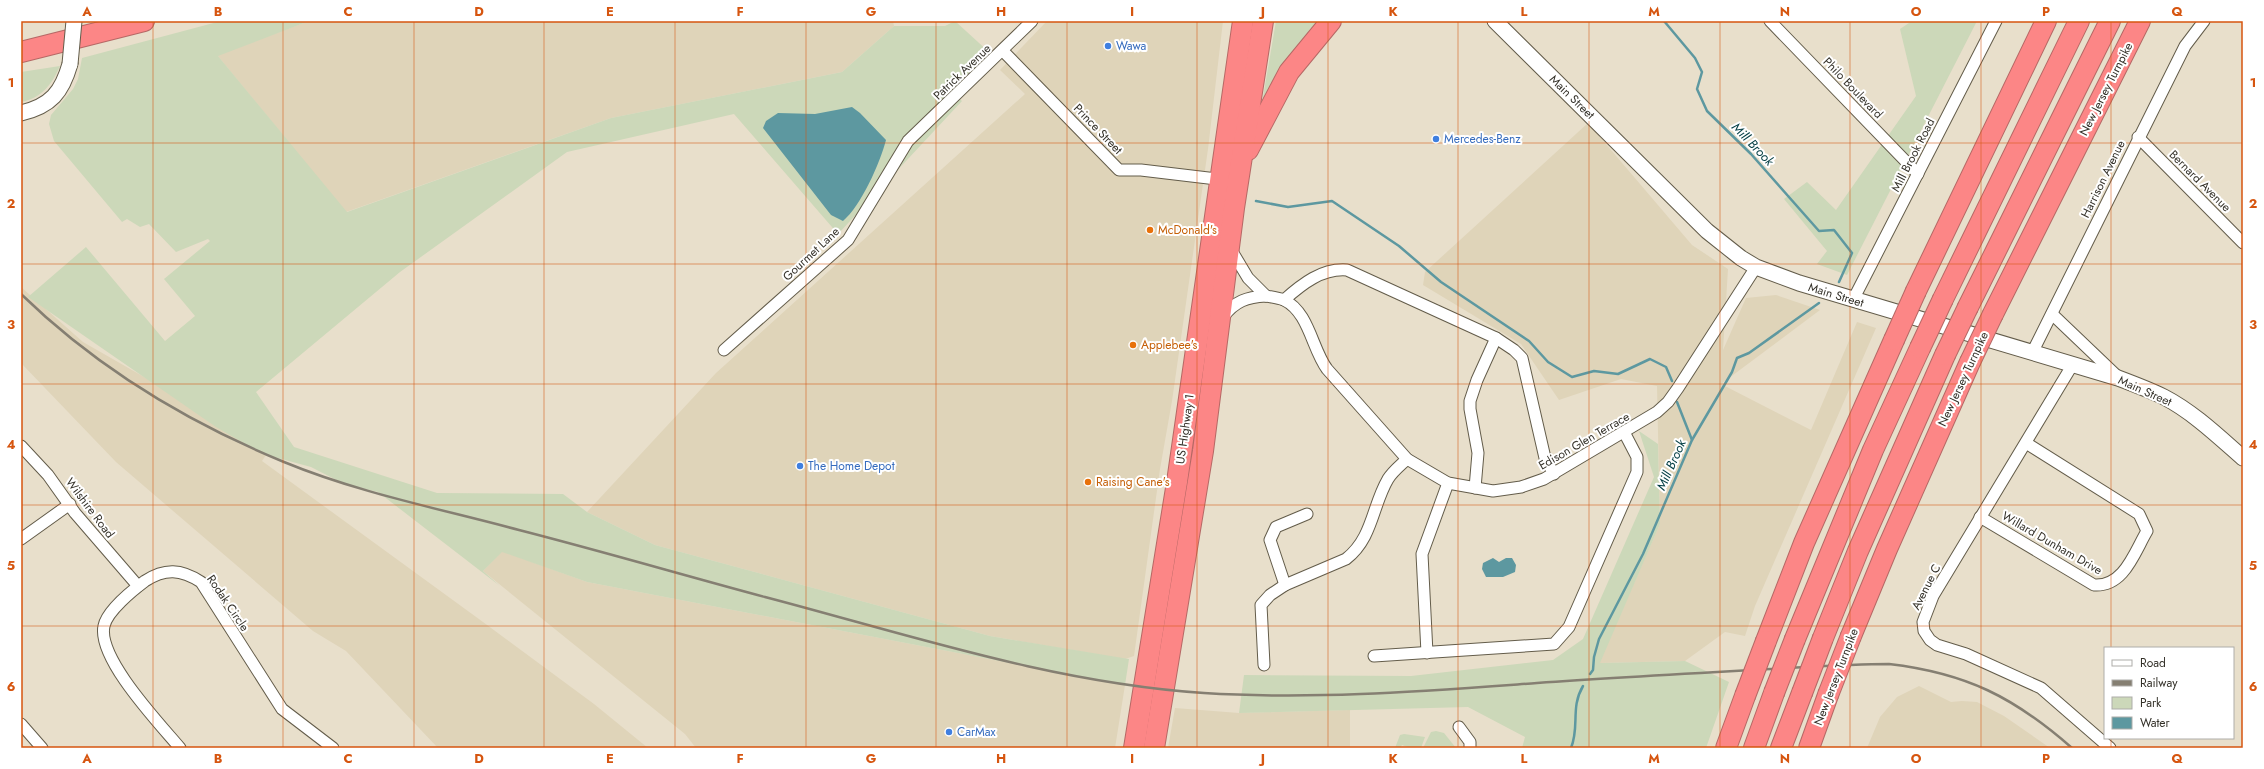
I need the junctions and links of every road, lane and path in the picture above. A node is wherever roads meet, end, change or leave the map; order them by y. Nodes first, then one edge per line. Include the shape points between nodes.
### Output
1 (74, 21) edge
2 (144, 21) edge
3 (1032, 21) edge
4 (1231, 21) edge
5 (1244, 21) edge
6 (1262, 21) edge
7 (1331, 21) edge
8 (1495, 21) edge
9 (1770, 21) edge
10 (1996, 21) edge
11 (2046, 21) edge
12 (2079, 21) edge
13 (2110, 21) edge
14 (2140, 21) edge
15 (2204, 21) edge
16 (1003, 51) junction
17 (21, 52) edge
18 (1235, 77) junction
19 (21, 113) edge
20 (2138, 138) junction
21 (908, 141) joint
22 (1240, 167) junction
23 (1918, 174) junction
24 (1221, 181) junction
25 (2243, 243) edge
26 (1229, 247) junction
27 (1756, 267) junction
28 (1266, 296) junction
29 (1284, 300) junction
30 (1853, 300) junction
31 (2052, 314) junction
32 (1219, 322) junction
33 (1496, 338) junction
34 (724, 350) dead end
35 (2032, 352) junction
36 (2073, 364) junction
37 (2118, 378) junction
38 (1624, 432) junction
39 (2026, 443) junction
40 (21, 446) edge
41 (2241, 454) edge
42 (1407, 459) junction
43 (1554, 474) junction
44 (1448, 483) junction
45 (1475, 488) junction
46 (70, 504) junction
47 (1306, 514) dead end
48 (1980, 517) junction
49 (21, 539) edge
50 (1285, 585) junction
51 (138, 586) junction
52 (1427, 653) junction
53 (1374, 656) dead end
54 (1264, 665) dead end
55 (21, 724) edge
56 (1459, 728) dead end
57 (42, 748) edge
58 (180, 748) edge
59 (333, 748) edge
60 (1134, 748) edge
61 (1154, 748) edge
62 (1470, 748) edge
63 (1726, 748) edge
64 (1754, 748) edge
65 (1781, 748) edge
66 (1809, 748) edge
67 (2110, 748) edge

1 - 19 main road, bridge via 70,64 65,81 54,97 39,108
2 - 17 highway
3 - 16 street, Patrick Avenue
4 - 18 highway via 1226,63
5 - 18 highway, US Highway 1
6 - 22 highway
7 - 22 highway via 1289,72
8 - 27 main road, Main Street via 1707,231
9 - 23 street, Philo Boulevard
10 - 23 street, Mill Brook Road
11 - 63 highway, bridge via 1916,291 1804,543
12 - 64 highway, bridge via 1943,299 1870,457 1795,639
13 - 65 highway, bridge via 1945,355 1858,551
14 - 66 highway, New Jersey Turnpike, bridge via 1970,362 1887,549 1828,694
15 - 20 street, Harrison Avenue via 2185,46
16 - 21 street, Patrick Avenue
16 - 24 street, Prince Street via 1119,170 1141,170
18 - 24 highway, US Highway 1
20 - 25 street, Bernard Avenue
20 - 31 street, Harrison Avenue
21 - 34 street, Gourmet Lane via 848,240
22 - 24 street via 1228,180
22 - 26 highway
23 - 30 street, Mill Brook Road
24 - 60 highway, US Highway 1 via 1177,482
26 - 28 street via 1248,278
26 - 32 highway
27 - 30 main road, Main Street
27 - 38 street, Edison Glen Terrace via 1668,402 1657,412
28 - 29 street
28 - 32 street via 1239,301
29 - 33 street via 1320,274 1339,269 1347,270
29 - 42 street, Edison Glen Terrace via 1295,309 1307,327 1318,356 1327,369
30 - 35 main road, Main Street
31 - 35 street, Harrison Avenue
31 - 37 street
32 - 61 highway via 1202,451
33 - 43 street via 1522,358 1545,458
33 - 45 street via 1470,401 1478,453
35 - 36 main road, Main Street
36 - 37 main road, Main Street
36 - 39 street, Avenue C
37 - 41 main road, Main Street via 2165,398
38 - 43 street, Edison Glen Terrace
38 - 52 street via 1637,457 1637,472 1569,627 1562,636 1554,644 1547,646
39 - 48 street, Avenue C
39 - 48 street, Willard Dunham Drive via 2140,514 2147,531 2122,574 2113,582 2094,585
40 - 46 street, Wilshire Road
42 - 44 street, Edison Glen Terrace
42 - 50 street via 1387,481 1369,531 1355,552 1337,564
43 - 45 street, Edison Glen Terrace via 1533,484 1507,490
44 - 45 street, Edison Glen Terrace
44 - 52 street via 1422,554
46 - 49 street
46 - 51 street, Wilshire Road via 105,550
47 - 50 street via 1276,527 1270,540
48 - 67 street, Avenue C via 1926,610 1924,631 1937,645 1966,654 2041,688
50 - 54 street via 1261,605
51 - 58 street, Rodak Circle via 117,606 104,624 106,646 116,669
51 - 59 street, Rodak Circle via 156,574 169,571 189,574 201,582 282,709
52 - 53 street
55 - 57 street
56 - 62 street via 1470,742

